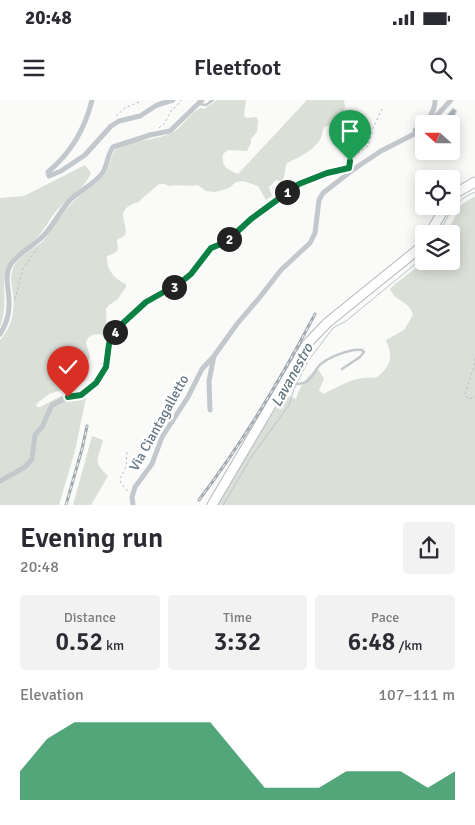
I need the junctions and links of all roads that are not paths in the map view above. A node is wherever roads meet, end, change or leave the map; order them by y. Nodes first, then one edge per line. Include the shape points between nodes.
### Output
1 (92, 100) edge
2 (173, 100) edge
3 (213, 100) edge
4 (435, 100) edge
5 (451, 100) edge
6 (200, 102) edge
7 (437, 115) edge
8 (413, 135) joint
9 (351, 168) junction
10 (475, 182) edge
11 (460, 191) edge
12 (415, 251) edge
13 (0, 334) edge
14 (214, 356) junction
15 (342, 369) dead end
16 (286, 384) junction
17 (210, 410) dead end
18 (0, 481) edge
19 (133, 505) edge
20 (212, 505) edge

1 - 2 street via 83,128 64,158 48,175 52,176 85,155 119,120 140,116
3 - 6 lane via 206,105
4 - 8 street via 433,113
5 - 7 street
6 - 13 street via 170,131 112,147 97,179 70,201 42,238 11,264 7,278 9,305
8 - 9 street, Via Ciantagalletto
9 - 14 street, Via Ciantagalletto via 323,193 310,243 281,270
9 - 18 street, Via Ciantagalletto via 321,174 299,184 226,242 211,248 180,283 141,306 112,335 106,367 96,383 81,395 52,405 35,435 32,459
10 - 11 main road
12 - 16 main road via 327,323 307,344
14 - 17 street, Via Ciantagalletto via 209,381
14 - 19 street, Via Ciantagalletto via 202,369 162,437 152,464 135,488
15 - 16 lane via 364,352 356,349 325,361 308,381
16 - 20 main road

